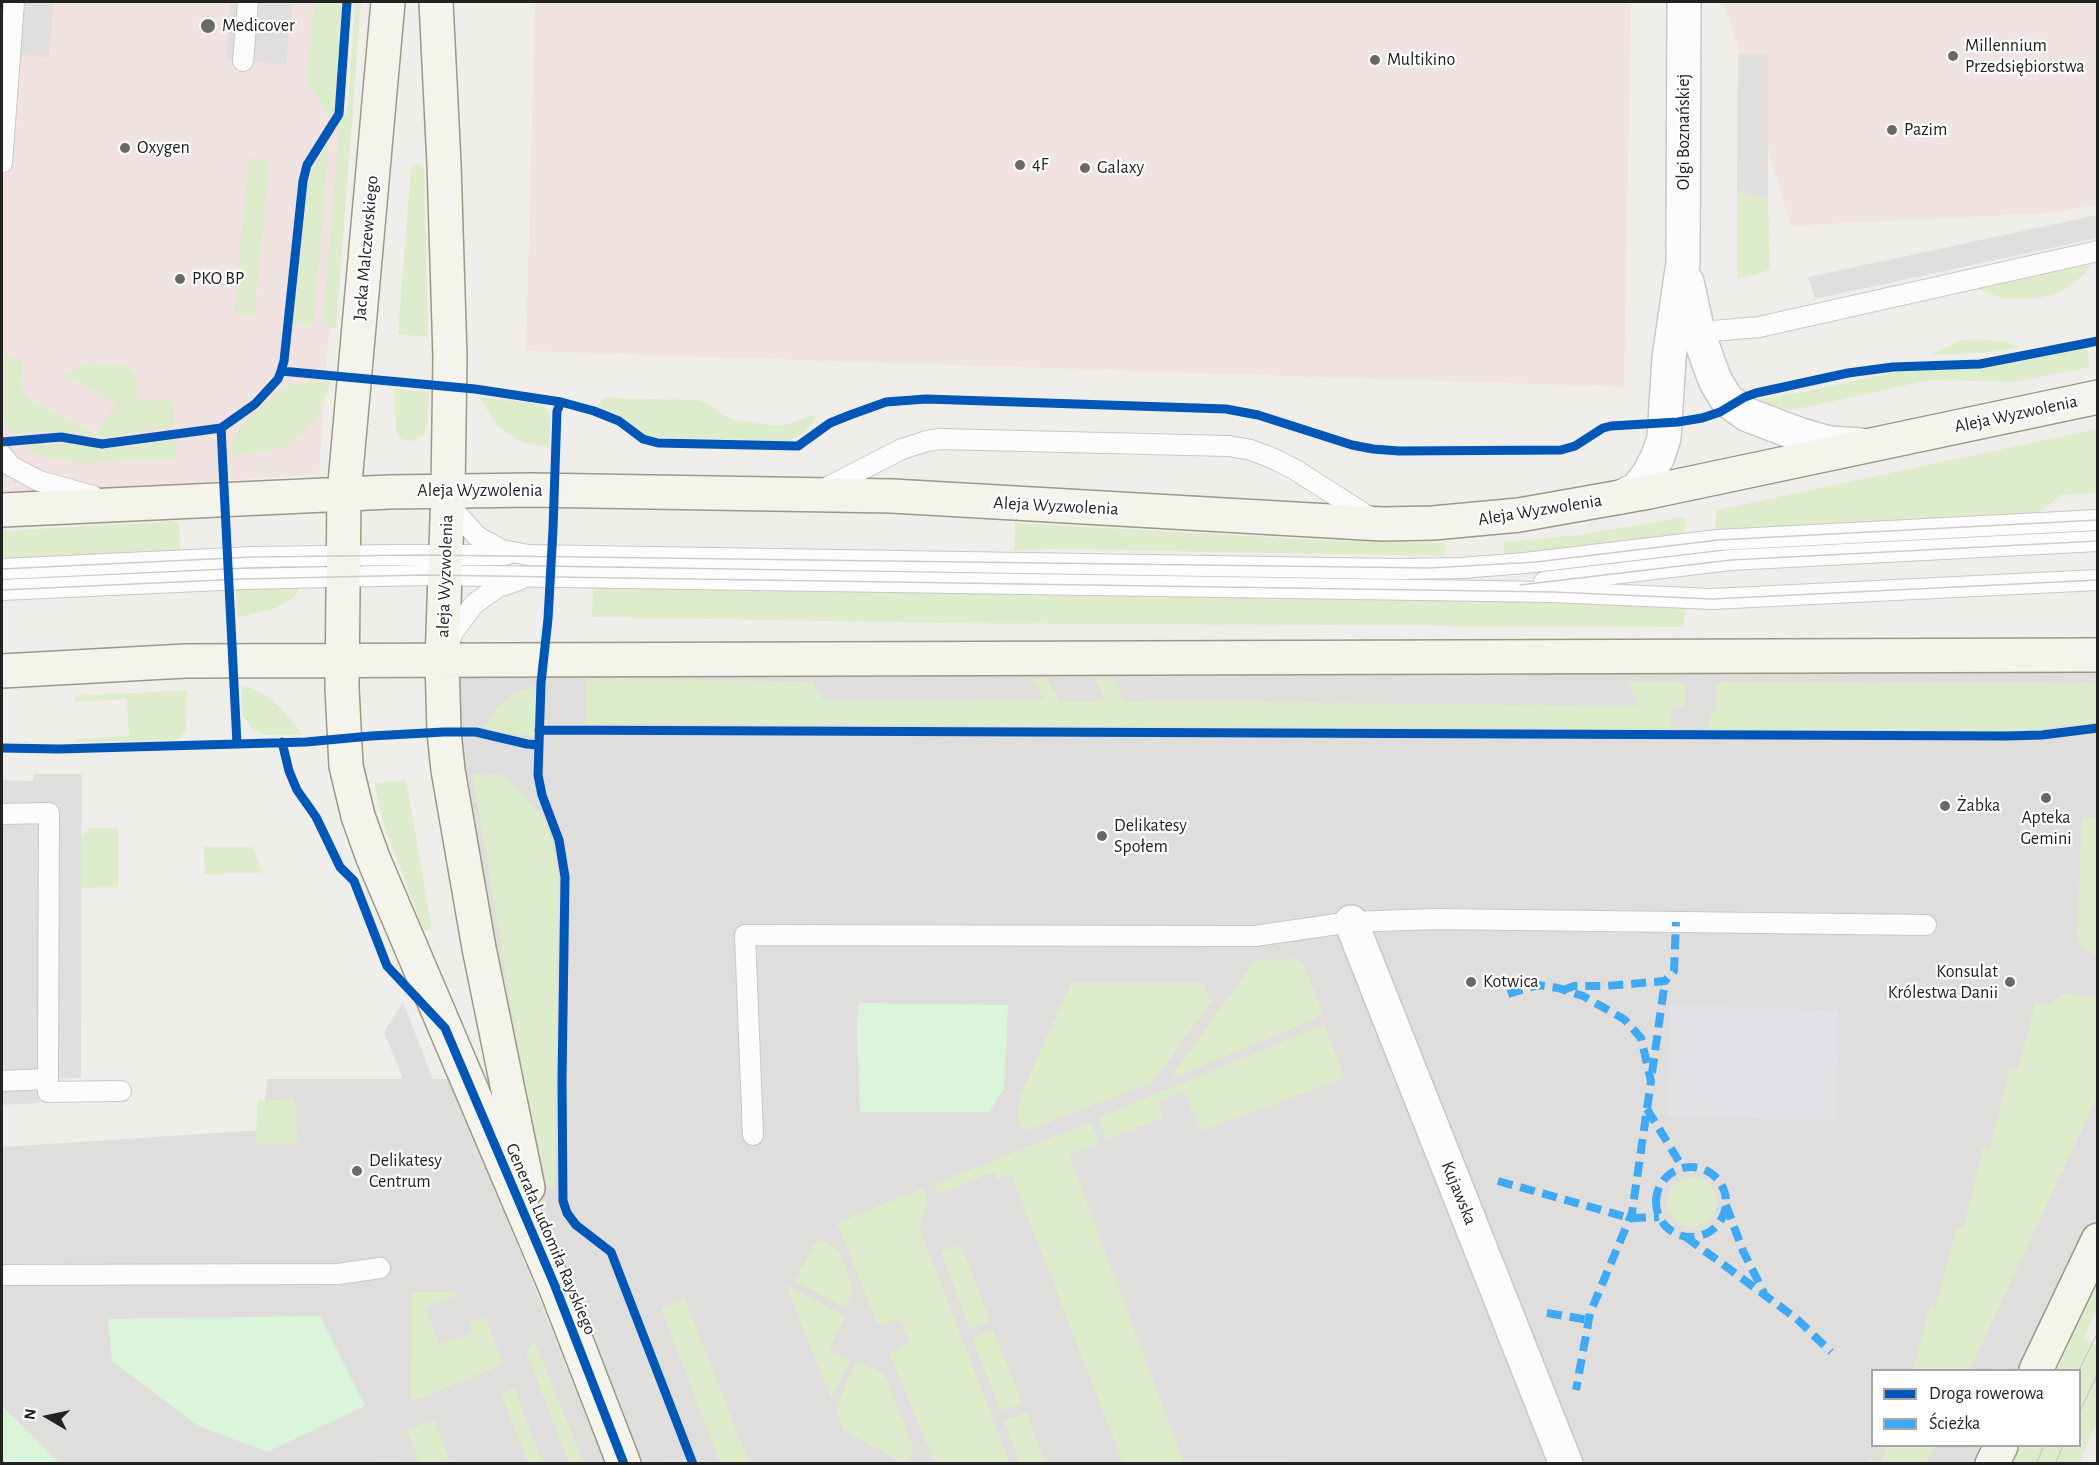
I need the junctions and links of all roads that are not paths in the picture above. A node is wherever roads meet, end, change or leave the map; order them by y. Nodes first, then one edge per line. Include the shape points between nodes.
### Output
1 (14, 2) edge
2 (248, 2) edge
3 (388, 2) edge
4 (436, 2) edge
5 (1684, 2) edge
6 (243, 61) dead end
7 (2, 152) edge
8 (2097, 251) edge
9 (1685, 333) junction
10 (2097, 397) edge
11 (1882, 443) junction
12 (2, 455) edge
13 (448, 490) junction
14 (344, 494) junction
15 (813, 494) junction
16 (1622, 497) junction
17 (140, 503) junction
18 (2, 510) edge
19 (2097, 520) edge
20 (1382, 525) junction
21 (2097, 541) edge
22 (551, 556) junction
23 (446, 565) junction
24 (343, 566) junction
25 (2, 569) edge
26 (550, 577) junction
27 (2097, 580) edge
28 (2, 590) edge
29 (1437, 590) junction
30 (2097, 655) edge
31 (342, 661) junction
32 (442, 661) junction
33 (2, 671) edge
34 (2, 814) edge
35 (1351, 922) junction
36 (1926, 925) dead end
37 (48, 1079) junction
38 (2, 1081) edge
39 (121, 1091) dead end
40 (753, 1135) dead end
41 (2097, 1240) edge
42 (380, 1268) dead end
43 (2, 1275) edge
44 (555, 1286) junction
45 (2037, 1369) edge
46 (2000, 1447) edge
47 (624, 1464) edge
48 (1566, 1464) edge
49 (1992, 1464) edge

1 - 7 lane
2 - 6 lane
3 - 14 street, Jacka Malczewskiego
4 - 13 street via 449,308
5 - 9 street, Olgi Boznańskiej
8 - 9 lane via 1759,327
9 - 11 street, Olgi Boznańskiej via 1727,400 1740,411 1812,439 1845,445
9 - 16 street, Olgi Boznańskiej via 1662,447 1649,474 1637,489
10 - 11 street, Aleja Wyzwolenia
11 - 16 street, Aleja Wyzwolenia
12 - 17 lane via 11,466 39,482
13 - 14 street, Aleja Wyzwolenia
13 - 15 street, Aleja Wyzwolenia
13 - 22 lane via 457,514 478,537 509,552
13 - 23 street, aleja Wyzwolenia
14 - 17 street, Aleja Wyzwolenia
14 - 24 street
15 - 20 street, Aleja Wyzwolenia
15 - 20 lane via 902,449 940,439 1228,446 1251,450 1294,469
16 - 20 street, Aleja Wyzwolenia via 1497,518
17 - 18 street, Aleja Wyzwolenia
19 - 22 lane via 1718,540 1536,562 1429,568
21 - 29 lane via 1731,560 1505,587
22 - 23 lane
23 - 24 lane
23 - 26 lane
23 - 32 street, aleja Wyzwolenia
24 - 25 lane via 210,559
24 - 28 lane via 188,581
24 - 31 street
26 - 29 lane
26 - 32 lane via 513,581 483,597 454,631
27 - 29 lane via 1712,598
30 - 32 street, Aleja Wyzwolenia
31 - 32 street, Aleja Wyzwolenia
31 - 33 street, Aleja Wyzwolenia via 169,662
31 - 44 street, Generała Ludomiła Rayskiego via 344,748 358,816
32 - 44 street, Generała Ludomiła Rayskiego via 448,770 479,948 521,1157
34 - 37 lane via 49,813
35 - 36 lane via 1435,919
35 - 40 lane via 1255,936 745,935
35 - 48 street, Kujawska
37 - 38 lane
37 - 39 lane via 48,1092
41 - 45 street
42 - 43 lane via 338,1274
44 - 47 street, Generała Ludomiła Rayskiego
46 - 49 street

